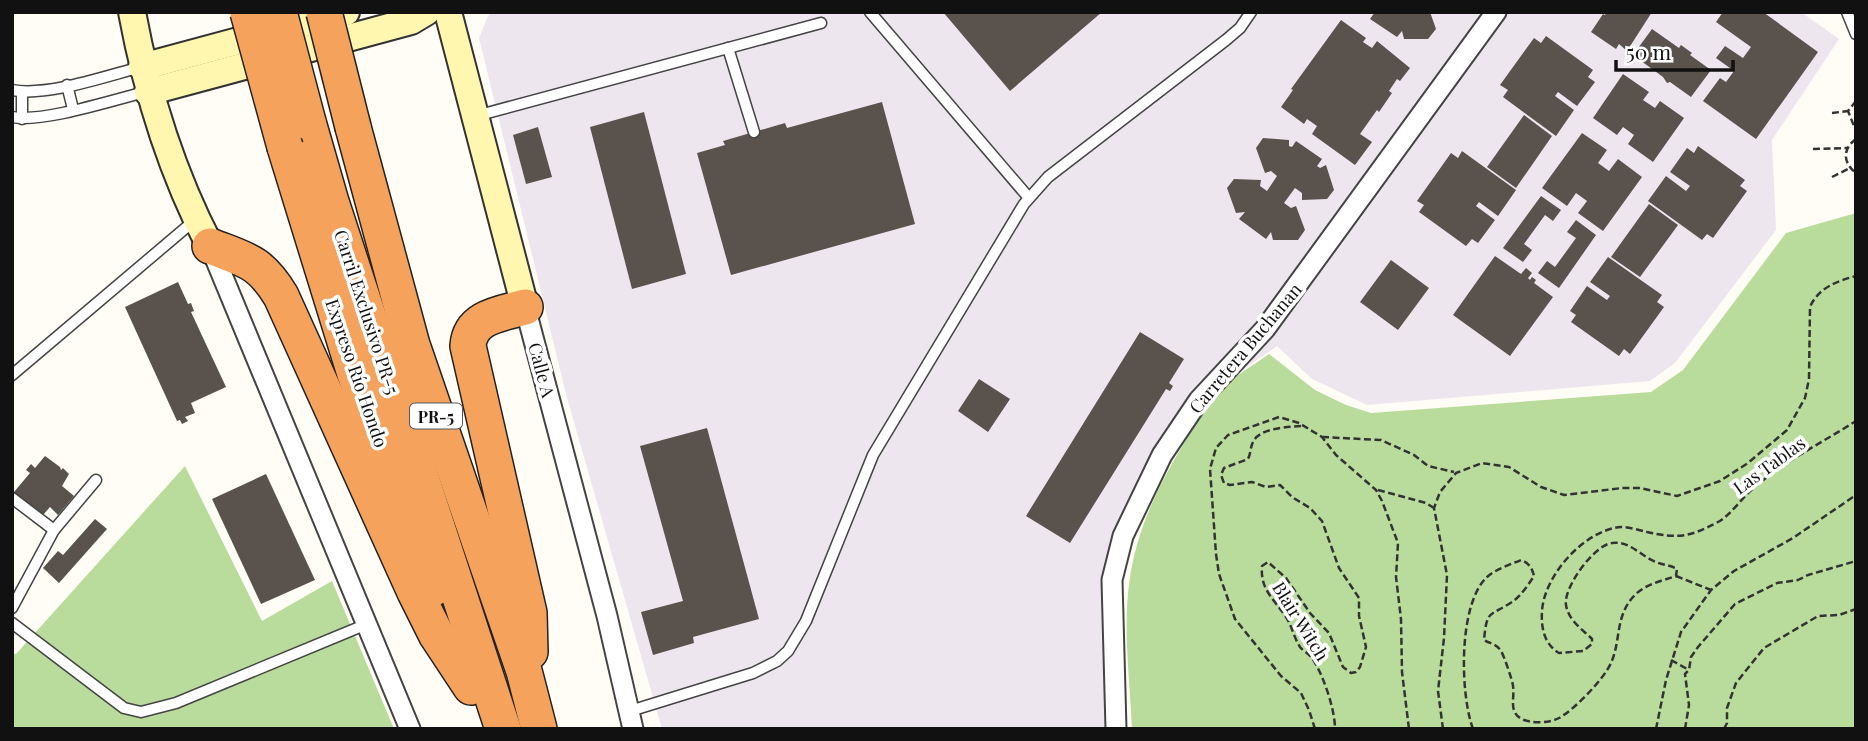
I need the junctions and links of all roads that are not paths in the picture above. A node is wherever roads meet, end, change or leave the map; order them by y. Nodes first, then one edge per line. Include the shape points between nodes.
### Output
1 (132, 12) edge
2 (248, 12) edge
3 (279, 12) edge
4 (324, 12) edge
5 (346, 12) edge
6 (426, 12) edge
7 (448, 12) edge
8 (870, 12) edge
9 (1251, 12) edge
10 (1496, 12) edge
11 (1847, 12) edge
12 (821, 23) dead end
13 (1856, 34) edge
14 (728, 48) junction
15 (145, 79) junction
16 (67, 86) junction
17 (17, 91) edge
18 (73, 109) junction
19 (475, 116) junction
20 (17, 118) edge
21 (754, 132) dead end
22 (1029, 198) junction
23 (203, 233) junction
24 (525, 307) junction
25 (12, 374) edge
26 (96, 480) dead end
27 (12, 498) edge
28 (54, 530) junction
29 (12, 608) edge
30 (12, 623) edge
31 (367, 624) junction
32 (471, 687) junction
33 (535, 715) edge
34 (631, 720) edge
35 (410, 729) edge
36 (482, 729) edge
37 (503, 729) edge
38 (1116, 729) edge

1 - 15 street
2 - 32 highway, Expreso Río Hondo, bridge via 355,374
3 - 37 highway, Carril Exclusivo PR-5, bridge via 331,202
4 - 33 highway, PR-5, bridge via 412,345
5 - 15 street
6 - 15 street via 411,22
7 - 19 street, Calle A
8 - 22 lane
9 - 22 lane via 1226,40 1048,177
10 - 38 street, Carretera Buchanan via 1265,329 1199,400 1162,454 1123,536 1112,580
11 - 13 lane
12 - 14 lane
14 - 19 lane
14 - 21 lane
15 - 16 lane
15 - 18 lane
15 - 23 street
16 - 17 lane
16 - 18 lane
17 - 20 lane
18 - 20 lane
19 - 24 street, Calle A
22 - 34 lane via 873,455 806,621 788,651 753,674
23 - 25 lane
23 - 31 street
23 - 32 highway via 265,272 281,296 430,623
24 - 33 highway via 481,320 471,331 468,346 529,613
24 - 34 street, Calle A
26 - 28 lane
27 - 28 lane
28 - 29 lane
30 - 31 lane via 124,708 141,712 176,704
31 - 35 street
32 - 36 highway, Expreso Río Hondo

